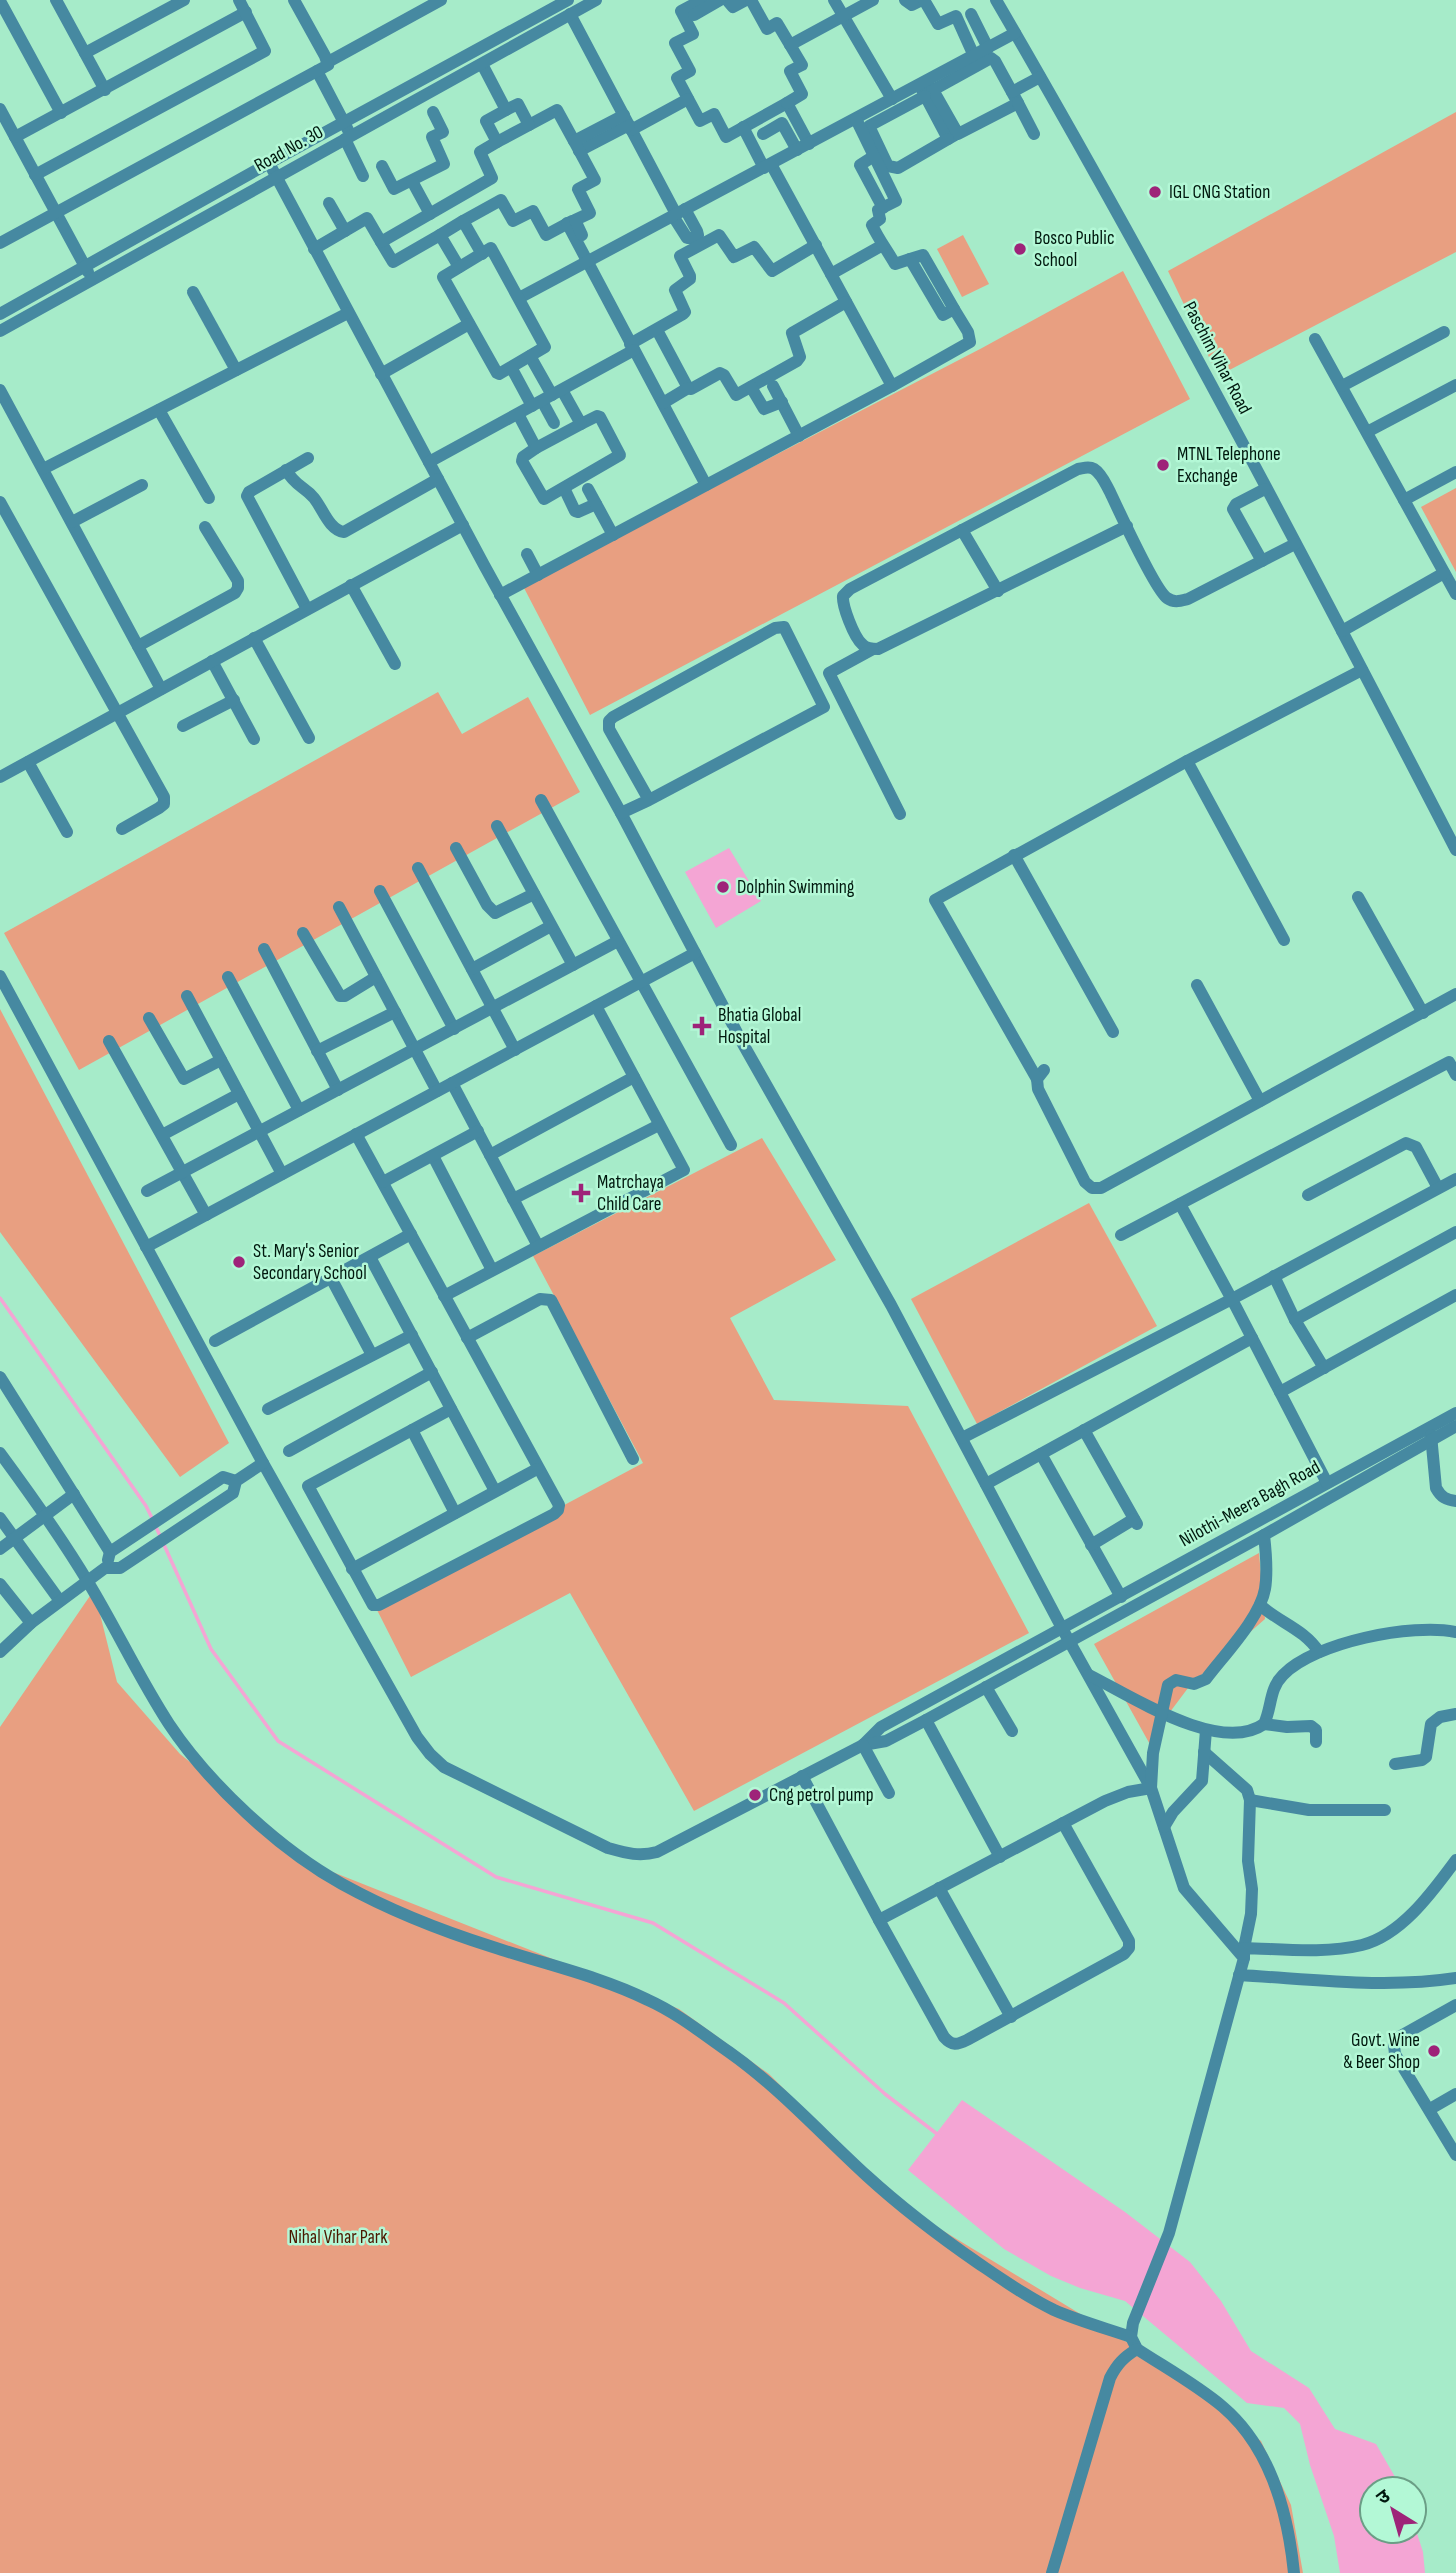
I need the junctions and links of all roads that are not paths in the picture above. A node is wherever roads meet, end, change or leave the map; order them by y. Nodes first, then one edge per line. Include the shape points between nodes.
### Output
1 (184, 0) edge
2 (239, 0) edge
3 (294, 0) edge
4 (441, 0) edge
5 (568, 0) edge
6 (596, 0) edge
7 (727, 0) edge
8 (749, 0) edge
9 (834, 0) edge
10 (873, 0) edge
11 (905, 0) edge
12 (923, 0) edge
13 (996, 0) edge
14 (0, 1) edge
15 (60, 1) edge
16 (720, 1) edge
17 (700, 5) edge
18 (246, 12) junction
19 (570, 14) junction
20 (971, 14) dead end
21 (843, 16) junction
22 (1015, 33) junction
23 (790, 46) junction
24 (988, 48) junction
25 (85, 53) junction
26 (467, 55) junction
27 (974, 56) junction
28 (328, 62) junction
29 (477, 66) junction
30 (317, 71) junction
31 (1040, 77) junction
32 (105, 90) junction
33 (927, 90) junction
34 (1015, 97) junction
35 (688, 99) junction
36 (892, 99) junction
37 (787, 103) junction
38 (0, 109) edge
39 (506, 110) junction
40 (433, 112) dead end
41 (61, 113) junction
42 (856, 119) junction
43 (345, 123) junction
44 (628, 123) junction
45 (529, 125) junction
46 (743, 127) junction
47 (762, 134) dead end
48 (1034, 134) dead end
49 (953, 136) junction
50 (15, 137) junction
51 (348, 138) junction
52 (497, 142) junction
53 (577, 146) junction
54 (803, 147) junction
55 (268, 163) junction
56 (382, 166) dead end
57 (768, 166) junction
58 (35, 175) junction
59 (363, 176) dead end
60 (275, 178) junction
61 (412, 181) junction
62 (329, 203) dead end
63 (56, 213) junction
64 (678, 213) junction
65 (430, 214) junction
66 (463, 221) junction
67 (571, 222) junction
68 (345, 231) junction
69 (440, 235) junction
70 (1, 240) edge
71 (382, 242) junction
72 (696, 242) junction
73 (816, 246) junction
74 (881, 246) junction
75 (314, 249) junction
76 (482, 254) junction
77 (590, 259) junction
78 (85, 267) junction
79 (458, 267) junction
80 (831, 274) junction
81 (92, 280) junction
82 (193, 292) dead end
83 (519, 298) junction
84 (846, 302) junction
85 (348, 313) junction
86 (0, 314) edge
87 (468, 324) junction
88 (657, 330) junction
89 (0, 331) edge
90 (1444, 332) dead end
91 (1315, 339) dead end
92 (632, 347) junction
93 (530, 356) junction
94 (511, 367) junction
95 (236, 370) junction
96 (381, 374) junction
97 (774, 386) dead end
98 (892, 386) junction
99 (1342, 386) junction
100 (1456, 386) edge
101 (751, 387) junction
102 (688, 388) junction
103 (0, 390) edge
104 (547, 398) junction
105 (663, 402) junction
106 (782, 402) junction
107 (159, 410) junction
108 (518, 414) junction
109 (554, 423) dead end
110 (581, 424) junction
111 (1367, 432) junction
112 (799, 436) junction
113 (536, 448) junction
114 (308, 458) dead end
115 (429, 463) junction
116 (43, 469) junction
117 (286, 470) junction
118 (1456, 472) edge
119 (438, 479) junction
120 (142, 485) dead end
121 (706, 485) junction
122 (564, 488) junction
123 (588, 489) dead end
124 (1265, 489) junction
125 (209, 498) dead end
126 (1404, 500) junction
127 (0, 502) edge
128 (596, 504) junction
129 (72, 522) junction
130 (463, 525) junction
131 (1127, 526) junction
132 (205, 527) dead end
133 (962, 530) junction
134 (613, 535) junction
135 (1295, 544) junction
136 (527, 554) dead end
137 (1262, 561) junction
138 (1444, 573) junction
139 (538, 575) junction
140 (351, 585) junction
141 (998, 591) junction
142 (1456, 594) edge
143 (500, 595) junction
144 (307, 609) junction
145 (1342, 631) junction
146 (254, 638) junction
147 (138, 646) junction
148 (873, 649) junction
149 (212, 661) junction
150 (395, 664) dead end
151 (1362, 670) junction
152 (162, 689) junction
153 (234, 700) junction
154 (119, 712) junction
155 (183, 726) dead end
156 (309, 738) dead end
157 (254, 739) dead end
158 (1187, 761) junction
159 (28, 762) junction
160 (0, 777) edge
161 (541, 800) dead end
162 (649, 800) junction
163 (621, 813) junction
164 (901, 814) dead end
165 (497, 826) dead end
166 (122, 830) dead end
167 (67, 832) dead end
168 (456, 848) dead end
169 (1456, 850) edge
170 (1014, 855) junction
171 (418, 868) dead end
172 (380, 891) dead end
173 (534, 894) junction
174 (1358, 897) dead end
175 (339, 906) dead end
176 (551, 926) junction
177 (303, 933) dead end
178 (1284, 940) dead end
179 (618, 941) junction
180 (264, 949) dead end
181 (695, 953) junction
182 (573, 965) junction
183 (472, 969) junction
184 (0, 976) edge
185 (228, 977) dead end
186 (376, 977) junction
187 (641, 982) junction
188 (1197, 985) dead end
189 (1456, 994) edge
190 (187, 996) dead end
191 (596, 1006) junction
192 (493, 1008) junction
193 (395, 1012) junction
194 (1423, 1013) junction
195 (149, 1018) dead end
196 (454, 1029) junction
197 (1113, 1032) dead end
198 (109, 1041) dead end
199 (415, 1049) junction
200 (515, 1050) junction
201 (317, 1051) junction
202 (221, 1060) junction
203 (1456, 1075) edge
204 (634, 1077) junction
205 (452, 1083) junction
206 (338, 1090) junction
207 (437, 1091) junction
208 (239, 1094) junction
209 (1260, 1101) junction
210 (299, 1111) junction
211 (659, 1125) junction
212 (478, 1131) junction
213 (259, 1132) junction
214 (356, 1134) junction
215 (162, 1135) junction
216 (731, 1145) dead end
217 (490, 1155) junction
218 (432, 1156) junction
219 (183, 1172) junction
220 (282, 1174) junction
221 (1456, 1179) edge
222 (383, 1182) junction
223 (1438, 1188) junction
224 (147, 1191) dead end
225 (1308, 1195) dead end
226 (513, 1199) junction
227 (1180, 1204) junction
228 (206, 1214) junction
229 (1456, 1232) edge
230 (411, 1234) junction
231 (1121, 1235) dead end
232 (538, 1246) junction
233 (146, 1247) junction
234 (370, 1256) junction
235 (492, 1270) junction
236 (1274, 1276) junction
237 (331, 1278) junction
238 (1456, 1295) edge
239 (444, 1296) junction
240 (1232, 1299) junction
241 (1295, 1320) junction
242 (412, 1335) junction
243 (467, 1338) junction
244 (1252, 1338) junction
245 (215, 1341) dead end
246 (372, 1355) junction
247 (1324, 1368) junction
248 (432, 1372) junction
249 (0, 1377) edge
250 (1280, 1392) junction
251 (268, 1409) dead end
252 (451, 1409) junction
253 (1456, 1413) edge
254 (1456, 1426) edge
255 (412, 1430) junction
256 (1084, 1430) junction
257 (1430, 1434) junction
258 (962, 1438) junction
259 (289, 1451) dead end
260 (0, 1453) edge
261 (1041, 1454) junction
262 (633, 1459) dead end
263 (263, 1463) junction
264 (537, 1469) junction
265 (236, 1481) junction
266 (1327, 1483) junction
267 (986, 1484) junction
268 (495, 1492) junction
269 (75, 1494) junction
270 (1456, 1501) edge
271 (455, 1513) junction
272 (46, 1515) junction
273 (0, 1518) edge
274 (1264, 1535) junction
275 (15, 1538) junction
276 (1091, 1545) junction
277 (0, 1549) edge
278 (114, 1549) junction
279 (105, 1568) junction
280 (352, 1569) junction
281 (87, 1581) junction
282 (0, 1584) edge
283 (1121, 1597) junction
284 (60, 1601) junction
285 (1260, 1605) junction
286 (31, 1623) junction
287 (1062, 1630) junction
288 (1456, 1632) edge
289 (1070, 1642) junction
290 (1, 1649) edge
291 (1318, 1652) junction
292 (1089, 1675) junction
293 (986, 1687) junction
294 (1162, 1712) junction
295 (1456, 1714) edge
296 (926, 1720) junction
297 (1264, 1724) junction
298 (1206, 1730) junction
299 (1012, 1731) dead end
300 (1316, 1742) dead end
301 (863, 1745) junction
302 (1204, 1752) junction
303 (1395, 1764) dead end
304 (802, 1776) junction
305 (1151, 1788) junction
306 (889, 1793) dead end
307 (1250, 1800) junction
308 (1385, 1810) dead end
309 (1063, 1823) junction
310 (1164, 1827) junction
311 (1000, 1857) junction
312 (1456, 1860) edge
313 (939, 1888) junction
314 (878, 1920) junction
315 (1244, 1953) junction
316 (1239, 1975) junction
317 (1456, 1978) edge
318 (1456, 2004) edge
319 (1011, 2017) junction
320 (1456, 2094) edge
321 (1430, 2109) junction
322 (1456, 2155) edge
323 (1132, 2330) junction
324 (1137, 2349) junction
325 (1052, 2573) edge
326 (1294, 2573) edge

1 - 25 street
2 - 18 street
3 - 28 street
4 - 28 street
5 - 26 street, Road No. 30
6 - 19 street, Road No. 30
7 - 8 street via 733,7
8 - 23 street via 767,29 777,23
9 - 21 street
10 - 21 street
11 - 12 street via 912,5
12 - 27 street via 938,24 956,16
13 - 22 street, Paschim Vihar Road
14 - 41 street
15 - 25 street
16 - 17 street
17 - 35 street via 681,11 693,34 675,43 690,71 677,78
18 - 32 street
18 - 58 street via 265,51
19 - 29 street, Road No. 30
19 - 44 street
20 - 24 street
21 - 23 street
21 - 36 street
22 - 24 street
22 - 31 street, Paschim Vihar Road
23 - 37 street via 802,65 790,71 802,94
24 - 27 street
25 - 32 street
26 - 29 street
26 - 43 street, Road No. 30
27 - 33 street
28 - 30 street
29 - 39 street
29 - 51 street, Road No. 30
30 - 43 street
30 - 63 street
31 - 34 street
31 - 124 street, Paschim Vihar Road
32 - 41 street
33 - 34 street via 991,58
33 - 36 street
33 - 49 street
33 - 49 street via 869,127 888,166 898,167
34 - 48 street
34 - 49 street
35 - 44 street
35 - 46 street via 700,121 714,114 726,136
36 - 42 street
37 - 46 street
37 - 54 street
38 - 50 street
39 - 45 street via 518,104
39 - 52 street via 486,121
40 - 61 street via 443,132 432,137 444,164
41 - 50 street
42 - 54 street
42 - 74 street via 896,201 878,210 880,219 872,225
43 - 51 street
43 - 55 street, Road No. 30
44 - 53 street
44 - 64 street
45 - 52 street
45 - 53 street via 557,110
46 - 57 street
47 - 54 street via 782,123
50 - 58 street
51 - 59 street
51 - 60 street, Road No. 30
52 - 65 street via 480,152 492,178
53 - 67 street via 595,180 578,189 590,213
54 - 57 street
55 - 60 street
55 - 78 street, Road No. 30
56 - 61 street via 394,189
57 - 64 street
57 - 73 street
58 - 63 street
60 - 75 street
60 - 81 street, Road No. 30
61 - 65 street
62 - 68 street
63 - 70 street
63 - 78 street
64 - 72 street via 687,238
64 - 77 street
65 - 71 street
66 - 67 street via 501,200 513,221 533,211 545,235
66 - 69 street
66 - 76 street
67 - 77 street
68 - 71 street via 367,218
68 - 75 street
69 - 71 street via 393,262
69 - 79 street
72 - 73 street via 719,234 733,257 754,247 772,271
72 - 88 street via 680,256 690,278 675,292 685,312
73 - 80 street
74 - 80 street
74 - 98 street via 895,264 910,259 943,315 954,309 970,342
75 - 85 street
76 - 79 street
76 - 83 street via 491,248
77 - 83 street
77 - 92 street
78 - 81 street
78 - 86 street, Road No. 30
79 - 87 street via 443,277
80 - 84 street
81 - 89 street, Road No. 30
82 - 95 street
83 - 93 street via 545,347
84 - 98 street
84 - 101 street via 794,331 791,335 799,359
85 - 95 street
85 - 96 street
87 - 94 street via 497,373
87 - 96 street
88 - 92 street
88 - 102 street
90 - 99 street
91 - 99 street
92 - 104 street
92 - 105 street
93 - 94 street
93 - 104 street
94 - 104 street
95 - 107 street
96 - 115 street
97 - 106 street
98 - 112 street
99 - 111 street
100 - 111 street
101 - 102 street via 736,395 720,373
101 - 106 street via 765,409
102 - 105 street
103 - 116 street
104 - 108 street
104 - 109 street
104 - 110 street
105 - 121 street
106 - 112 street
107 - 116 street
107 - 125 street
108 - 113 street
108 - 115 street
110 - 113 street
110 - 122 street via 600,417 620,455
111 - 126 street
112 - 121 street
113 - 122 street via 521,459 540,496 544,499
114 - 117 street
115 - 119 street
116 - 129 street
117 - 119 street via 338,531
117 - 144 street via 247,496
118 - 126 street
119 - 130 street
120 - 129 street
121 - 134 street
122 - 128 street via 575,511
123 - 128 street
124 - 135 street, Paschim Vihar Road
124 - 137 street via 1233,509
126 - 138 street
127 - 154 street
128 - 134 street
129 - 147 street
130 - 140 street
130 - 143 street
131 - 133 street via 1101,477 1087,467
131 - 137 street via 1159,590 1178,602
131 - 141 street
132 - 147 street via 238,588
133 - 141 street
133 - 148 street via 845,593 843,605 858,639
134 - 139 street
135 - 137 street
135 - 145 street, Paschim Vihar Road
136 - 139 street
138 - 142 street
138 - 145 street
139 - 143 street
140 - 144 street
140 - 150 street
141 - 148 street
143 - 163 street
144 - 146 street
145 - 151 street, Paschim Vihar Road
146 - 149 street
146 - 156 street
147 - 152 street
148 - 164 street via 829,673
149 - 152 street
149 - 153 street
151 - 158 street
151 - 169 street, Paschim Vihar Road
152 - 154 street
153 - 155 street
153 - 157 street
154 - 159 street
154 - 166 street via 164,797 159,808
158 - 170 street
158 - 178 street
159 - 160 street
159 - 167 street
161 - 179 street
162 - 162 street via 824,707 784,627 613,717 609,729
162 - 163 street
163 - 181 street
165 - 173 street
168 - 173 street via 495,913
170 - 197 street
170 - 209 street via 935,900 1041,1074 1038,1089 1086,1182 1101,1188
171 - 183 street
172 - 196 street
173 - 176 street
174 - 194 street
175 - 186 street
176 - 182 street
176 - 183 street
177 - 186 street via 341,996
179 - 182 street
179 - 187 street
180 - 201 street
181 - 187 street
181 - 258 street
182 - 192 street
183 - 192 street
184 - 233 street
185 - 210 street
186 - 193 street
187 - 191 street
187 - 216 street
188 - 209 street
189 - 194 street
190 - 202 street
191 - 200 street
191 - 204 street
192 - 196 street
192 - 200 street
193 - 199 street
193 - 201 street
194 - 209 street
195 - 202 street via 184,1079
196 - 199 street
198 - 215 street
199 - 206 street
199 - 207 street
200 - 205 street
201 - 206 street
202 - 208 street
203 - 227 street via 1449,1062
204 - 211 street
204 - 217 street
205 - 207 street
205 - 212 street
206 - 210 street
207 - 214 street
208 - 213 street
208 - 215 street
210 - 213 street
211 - 226 street
211 - 232 street via 684,1170
212 - 217 street
212 - 218 street
213 - 219 street
213 - 220 street
214 - 220 street
214 - 222 street
215 - 219 street
217 - 226 street
218 - 222 street
218 - 235 street
219 - 224 street
219 - 228 street
220 - 228 street
221 - 223 street
222 - 230 street
223 - 225 street via 1416,1147 1406,1143
223 - 236 street
226 - 232 street
227 - 231 street
227 - 240 street
228 - 233 street
229 - 241 street
230 - 234 street
230 - 239 street
232 - 235 street
233 - 263 street
234 - 237 street
234 - 242 street
235 - 239 street
236 - 240 street
236 - 241 street
237 - 245 street
237 - 246 street
238 - 247 street
239 - 243 street
240 - 244 street
240 - 258 street
241 - 247 street
242 - 246 street
242 - 248 street
243 - 262 street via 540,1299 551,1300
243 - 264 street
244 - 250 street
244 - 256 street
246 - 251 street
247 - 250 street
248 - 252 street
248 - 259 street
249 - 269 street
250 - 266 street
252 - 255 street
252 - 268 street
253 - 257 street, Nilothi-Meera Bagh Road
254 - 257 street, Nilothi-Meera Bagh Road
255 - 271 street
255 - 280 street via 309,1486
256 - 261 street
256 - 276 street via 1135,1522
257 - 266 street, Nilothi-Meera Bagh Road
257 - 270 street via 1436,1488 1440,1495
257 - 274 street, Nilothi-Meera Bagh Road
258 - 267 street
260 - 272 street
261 - 267 street
261 - 276 street
263 - 265 street
263 - 304 street via 418,1737 444,1767 608,1848 644,1855
264 - 268 street
264 - 280 street via 559,1504 554,1514 379,1605 369,1601
265 - 278 street via 223,1477
265 - 279 street via 233,1493 120,1568
266 - 283 street, Nilothi-Meera Bagh Road
267 - 287 street
268 - 271 street
269 - 272 street
269 - 278 street
271 - 280 street
272 - 275 street
272 - 281 street
273 - 275 street
274 - 285 street via 1267,1565
274 - 289 street, Nilothi-Meera Bagh Road
275 - 277 street
275 - 284 street
276 - 283 street
278 - 279 street
279 - 281 street
281 - 284 street
281 - 323 street via 169,1724 205,1772 301,1858 398,1912 650,2000 766,2080 865,2174 953,2245 1057,2311
282 - 286 street
283 - 287 street, Nilothi-Meera Bagh Road
284 - 286 street
285 - 291 street via 1307,1636
285 - 294 street via 1206,1679 1194,1684 1171,1682
286 - 290 street
287 - 289 street
287 - 301 street, Nilothi-Meera Bagh Road via 881,1727
288 - 291 street via 1396,1631
289 - 292 street
289 - 293 street, Nilothi-Meera Bagh Road
291 - 297 street via 1283,1674 1273,1687
292 - 294 street
292 - 305 street
293 - 296 street, Nilothi-Meera Bagh Road
293 - 299 street
294 - 298 street
294 - 305 street
295 - 303 street via 1431,1724 1426,1757
296 - 301 street, Nilothi-Meera Bagh Road via 886,1741
296 - 311 street
297 - 298 street via 1243,1732
297 - 300 street via 1311,1726 1316,1730
298 - 302 street
301 - 304 street
301 - 306 street
302 - 307 street via 1247,1790
302 - 310 street via 1202,1781
304 - 314 street
305 - 309 street via 1128,1792
305 - 310 street
307 - 308 street via 1309,1810
307 - 315 street via 1252,1889
309 - 311 street
309 - 319 street via 1129,1948
310 - 315 street via 1184,1888
311 - 313 street
312 - 315 street via 1408,1916 1365,1944
313 - 314 street
313 - 319 street
314 - 319 street via 950,2043 958,2044
315 - 316 street
316 - 317 street via 1377,1983
316 - 323 street via 1169,2233
318 - 321 street via 1394,2045
320 - 321 street
321 - 322 street
323 - 324 street
324 - 325 street via 1116,2365 1110,2378
324 - 326 street via 1223,2408 1256,2448 1281,2498

